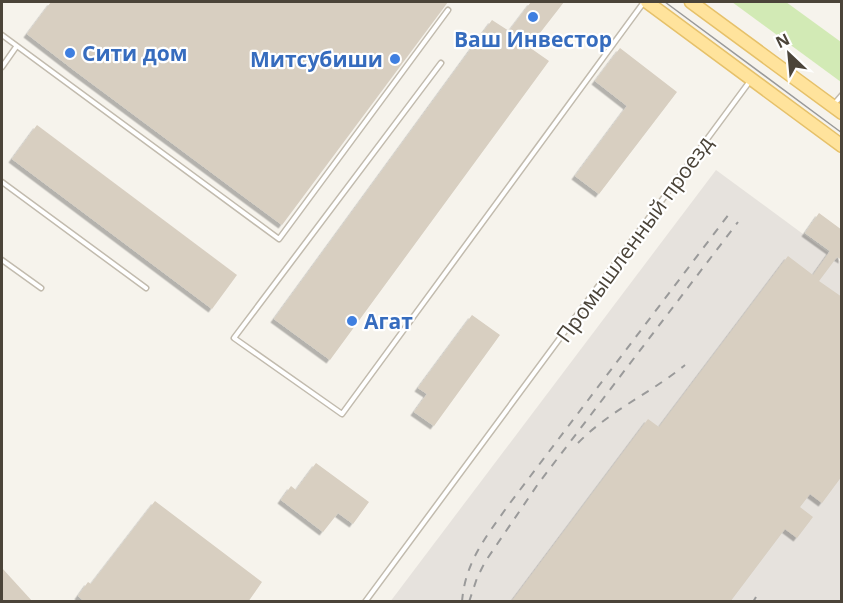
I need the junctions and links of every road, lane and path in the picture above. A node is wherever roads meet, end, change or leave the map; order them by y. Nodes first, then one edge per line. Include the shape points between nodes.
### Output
1 (646, 2) edge
2 (691, 2) edge
3 (448, 10) dead end
4 (2, 35) edge
5 (16, 47) junction
6 (441, 63) dead end
7 (2, 67) edge
8 (752, 79) junction
9 (842, 95) edge
10 (837, 110) edge
11 (842, 146) edge
12 (2, 182) edge
13 (2, 260) edge
14 (41, 288) dead end
15 (146, 288) dead end
16 (365, 602) edge

1 - 6 lane via 342,414 234,338
1 - 8 main road
2 - 10 main road
3 - 5 lane via 279,239
4 - 5 lane
5 - 7 lane
8 - 11 main road
8 - 16 lane, Промышленный проезд
9 - 10 lane
12 - 15 lane
13 - 14 lane

